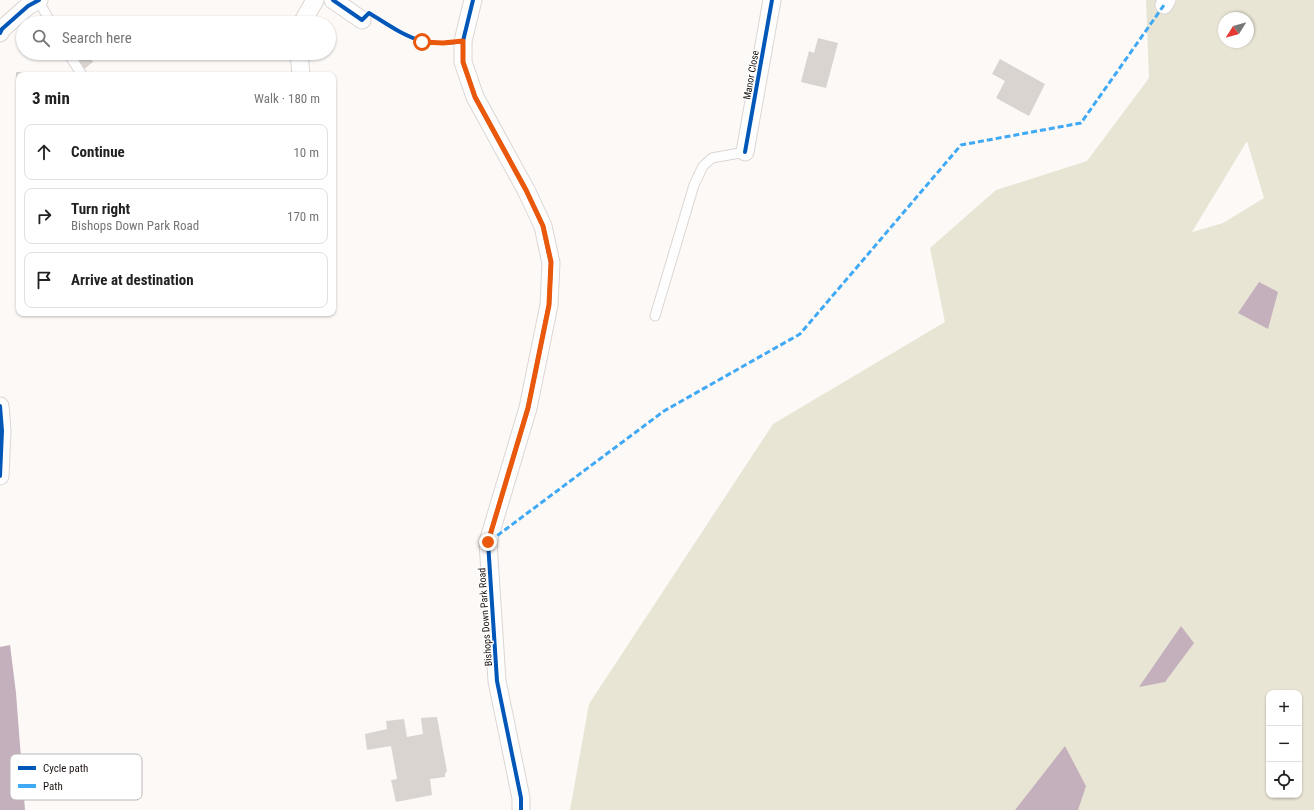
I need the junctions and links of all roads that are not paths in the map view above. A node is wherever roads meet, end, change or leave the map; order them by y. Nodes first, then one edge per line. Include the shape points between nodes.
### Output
1 (38, 0) edge
2 (315, 0) edge
3 (333, 0) edge
4 (473, 0) edge
5 (772, 0) edge
6 (17, 16) edge
7 (47, 16) edge
8 (306, 16) edge
9 (16, 17) edge
10 (362, 20) dead end
11 (0, 33) edge
12 (72, 60) edge
13 (300, 60) edge
14 (80, 72) edge
15 (301, 72) edge
16 (745, 152) joint
17 (655, 316) dead end
18 (0, 406) edge
19 (0, 476) edge
20 (521, 810) edge

1 - 6 street
1 - 7 lane
2 - 8 street
3 - 10 street
4 - 20 street, Bishops Down Park Road via 463,41 463,62 475,97 543,226 551,262 549,305 528,408 488,542 497,681 521,798
5 - 16 street, Manor Close
9 - 11 street
12 - 14 lane
13 - 15 street
16 - 17 lane via 712,158 703,166 694,185
18 - 19 street

